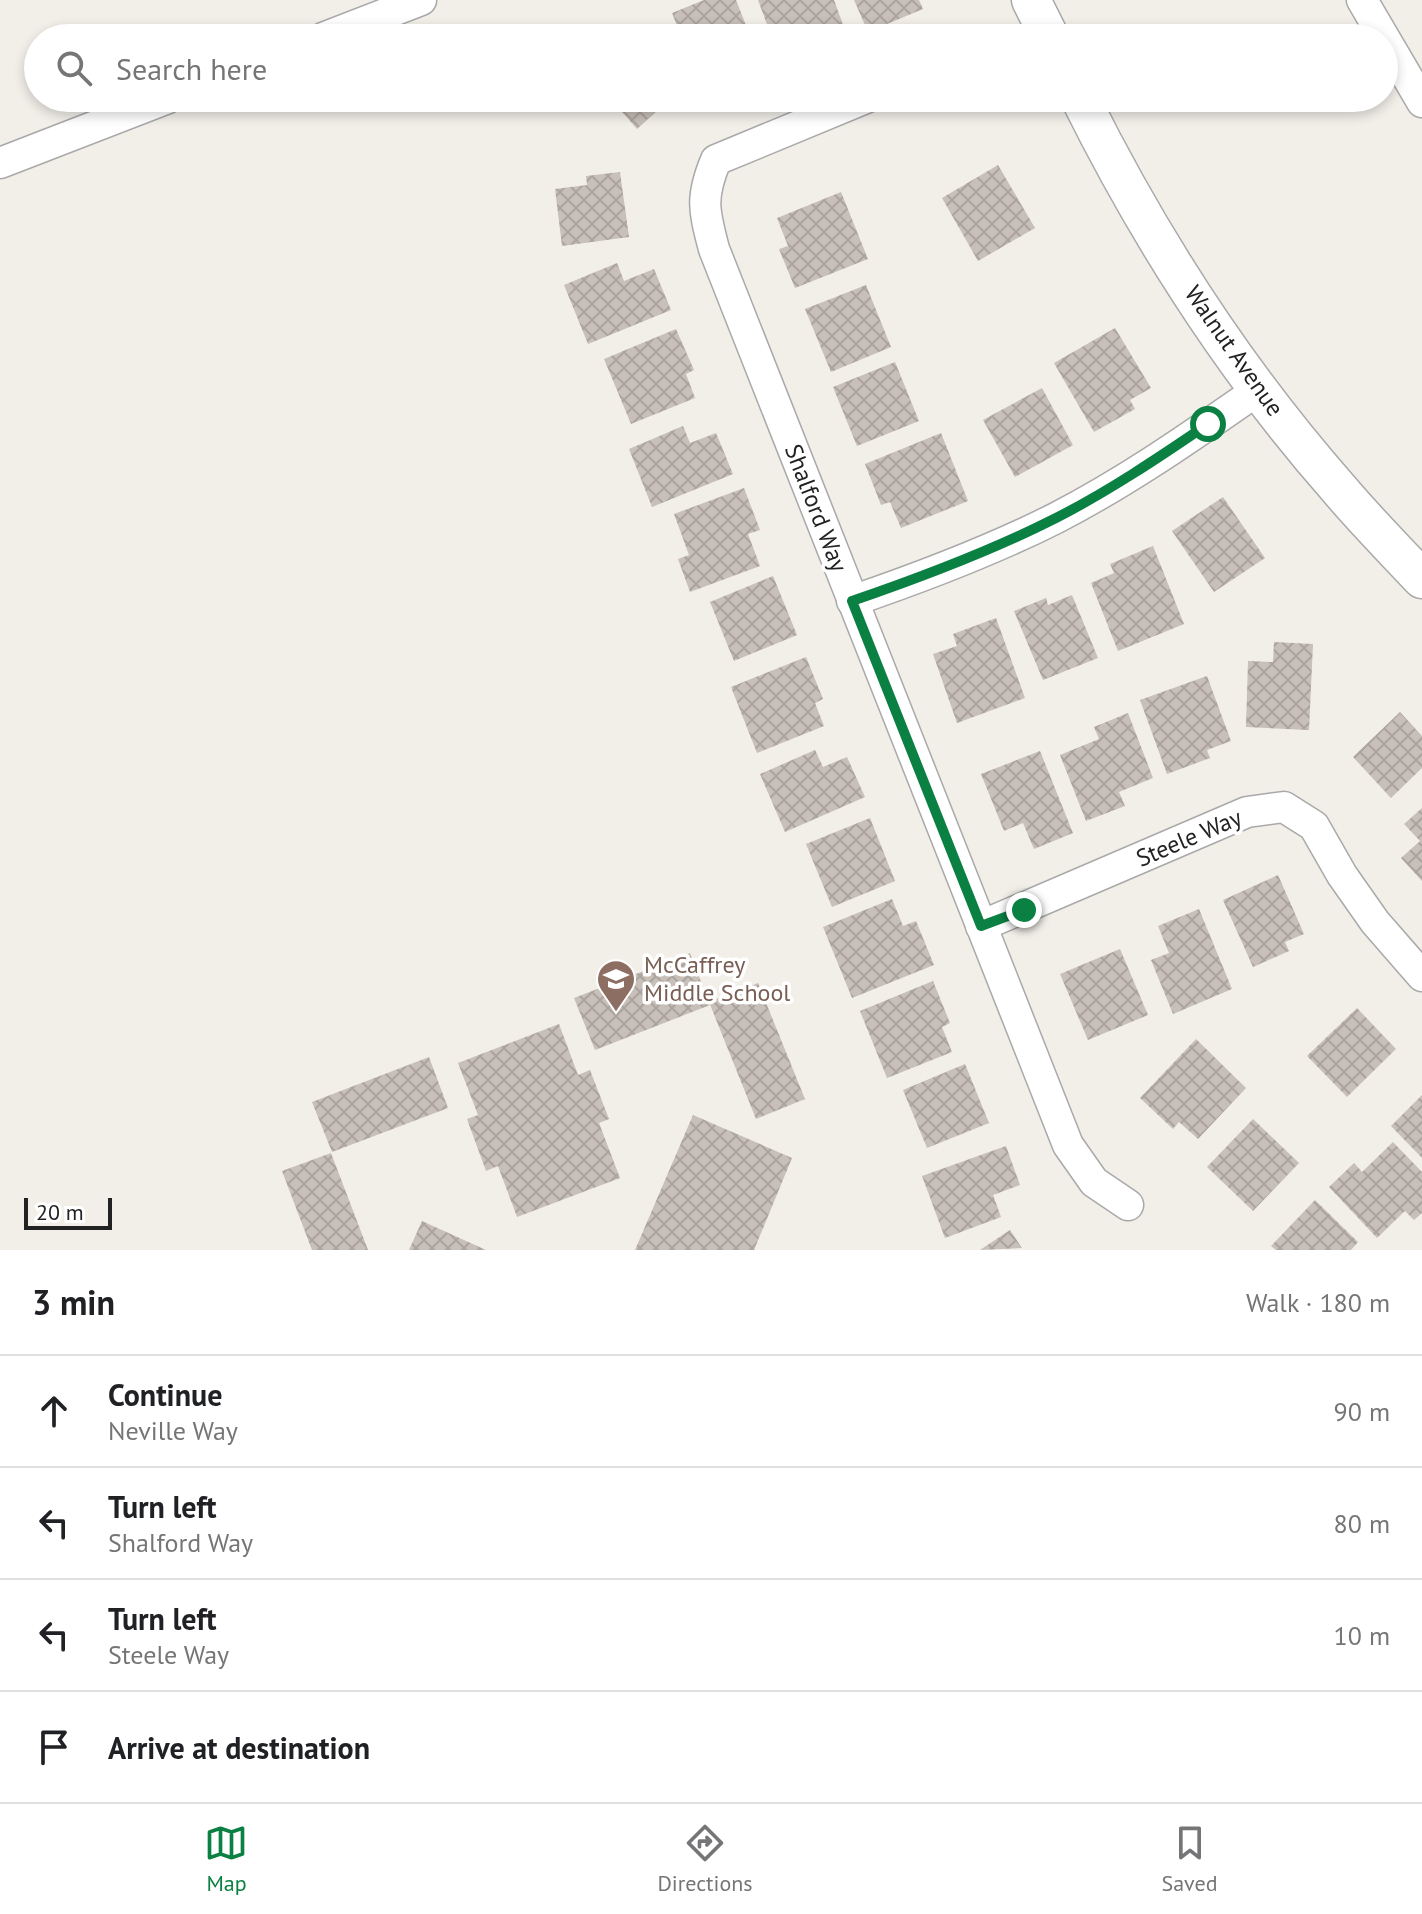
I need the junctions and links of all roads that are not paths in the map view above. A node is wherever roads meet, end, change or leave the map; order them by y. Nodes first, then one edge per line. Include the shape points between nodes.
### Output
1 (421, 0) edge
2 (1031, 0) edge
3 (1362, 0) edge
4 (359, 24) edge
5 (1043, 24) edge
6 (1376, 24) edge
7 (1398, 61) edge
8 (1422, 102) edge
9 (132, 112) edge
10 (832, 112) edge
11 (1088, 112) edge
12 (0, 163) edge
13 (1258, 390) junction
14 (1422, 579) edge
15 (852, 601) junction
16 (981, 926) junction
17 (1422, 976) edge
18 (1128, 1205) dead end

1 - 4 street
2 - 5 street
3 - 6 street
7 - 8 street
9 - 12 street
10 - 15 street, Shalford Way via 716,160 705,186 704,210 714,249
11 - 13 street, Walnut Avenue via 1171,262
13 - 14 street, Walnut Avenue via 1338,489
13 - 15 street via 1141,470 1058,517
15 - 16 street, Shalford Way
16 - 17 street, Steele Way via 1247,812 1284,807 1314,826 1375,922
16 - 18 street, Shalford Way via 1068,1145 1094,1182

